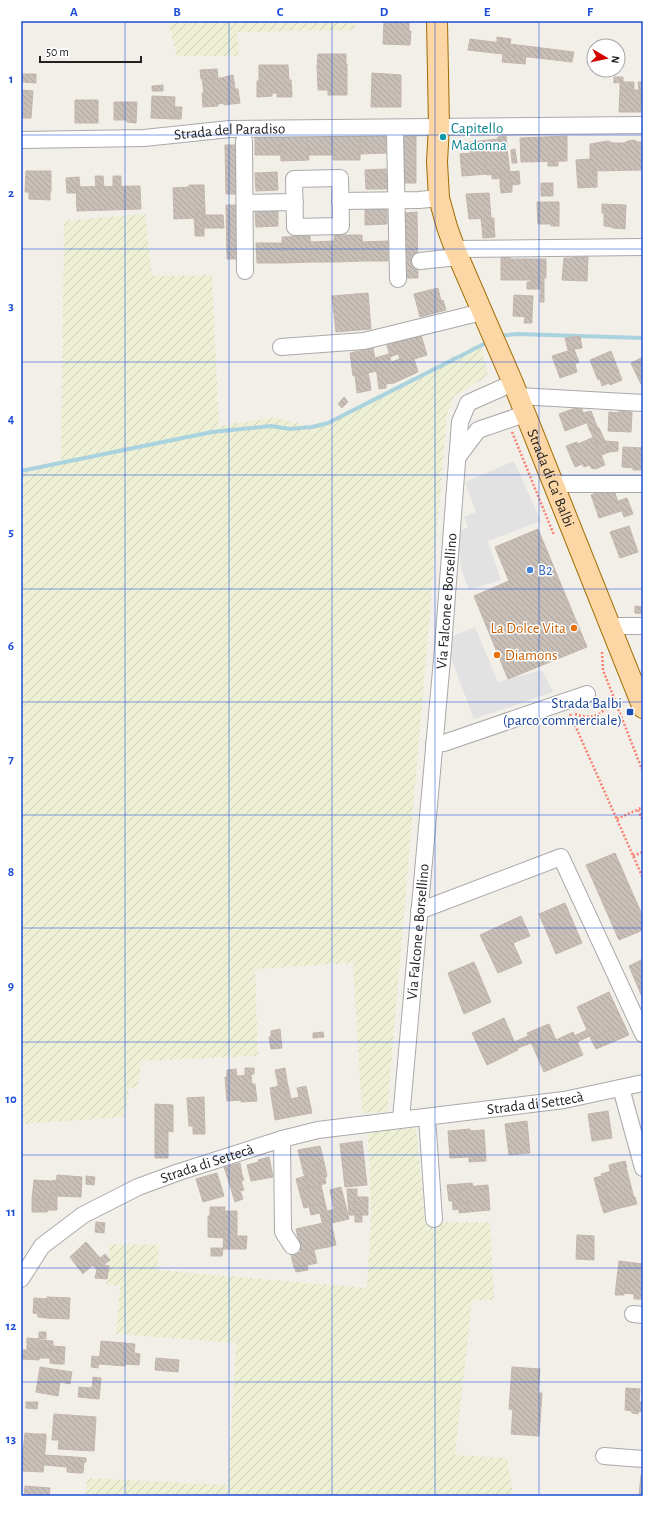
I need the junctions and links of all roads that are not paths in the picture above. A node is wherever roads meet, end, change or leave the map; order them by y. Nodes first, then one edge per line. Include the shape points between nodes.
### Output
1 (438, 21) edge
2 (643, 125) edge
3 (439, 126) junction
4 (395, 133) dead end
5 (21, 140) edge
6 (244, 141) dead end
7 (439, 198) junction
8 (396, 201) junction
9 (295, 202) junction
10 (340, 202) junction
11 (245, 203) junction
12 (643, 248) edge
13 (456, 253) junction
14 (420, 261) dead end
15 (245, 271) dead end
16 (398, 279) dead end
17 (482, 312) junction
18 (281, 347) dead end
19 (518, 398) junction
20 (643, 403) edge
21 (456, 459) junction
22 (553, 484) junction
23 (643, 484) edge
24 (610, 626) junction
25 (643, 626) edge
26 (587, 694) dead end
27 (643, 708) edge
28 (434, 744) junction
29 (419, 910) junction
30 (643, 1034) edge
31 (643, 1083) edge
32 (621, 1088) junction
33 (427, 1117) junction
34 (401, 1119) junction
35 (282, 1139) junction
36 (643, 1168) edge
37 (434, 1219) dead end
38 (292, 1246) dead end
39 (21, 1279) edge
40 (604, 1456) dead end
41 (643, 1459) edge

1 - 3 main road, Strada di Ca' Balbi
2 - 3 street, Strada del Paradiso
3 - 5 street, Strada del Paradiso via 230,129 144,138
3 - 7 main road, Strada di Ca' Balbi
4 - 8 street
6 - 11 street
7 - 8 street
7 - 13 main road, Strada di Ca' Balbi
8 - 10 street
8 - 16 street
9 - 10 street via 294,179 340,178
9 - 10 street via 295,227 341,226
9 - 11 street
11 - 15 street
12 - 13 street
13 - 14 street
13 - 17 main road, Strada di Ca' Balbi
17 - 18 street via 364,342
17 - 19 main road, Strada di Ca' Balbi
19 - 20 street
19 - 21 street via 506,420 478,430
19 - 21 street, Via Falcone e Borsellino via 468,403 460,422
19 - 22 main road, Strada di Ca' Balbi
21 - 28 street, Via Falcone e Borsellino
22 - 23 street
22 - 24 main road, Strada di Ca' Balbi
24 - 25 street
24 - 27 main road, Strada di Ca' Balbi
26 - 28 street via 568,708
28 - 29 street, Via Falcone e Borsellino
29 - 30 street via 561,857
29 - 34 street, Via Falcone e Borsellino
31 - 32 street, Strada di Settecà
32 - 33 street, Strada di Settecà via 564,1100
32 - 36 street
33 - 34 street, Strada di Settecà
33 - 37 street
34 - 35 street, Strada di Settecà via 318,1130
35 - 38 street via 283,1232
35 - 39 street, Strada di Settecà via 138,1187 83,1215 42,1246
40 - 41 street

